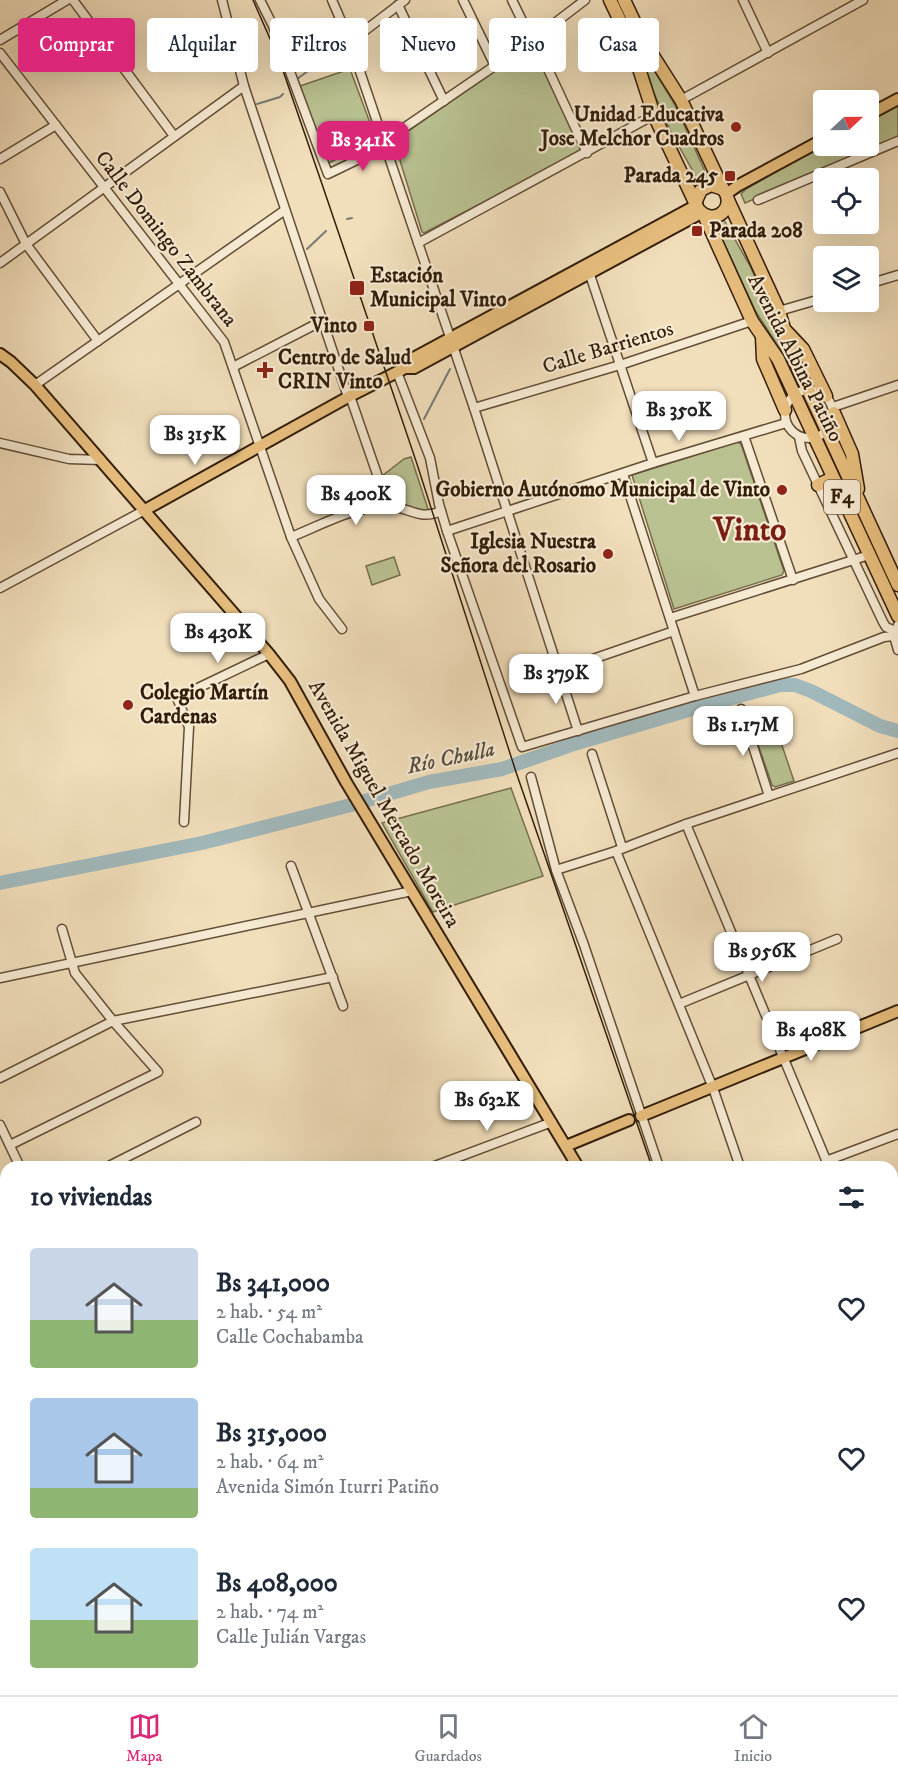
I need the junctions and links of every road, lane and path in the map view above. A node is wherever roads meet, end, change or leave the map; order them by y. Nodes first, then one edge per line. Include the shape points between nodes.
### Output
1 (67, 0) edge
2 (73, 0) edge
3 (222, 0) edge
4 (260, 0) edge
5 (332, 0) edge
6 (463, 0) edge
7 (512, 0) edge
8 (585, 0) edge
9 (610, 0) edge
10 (624, 0) edge
11 (744, 0) edge
12 (863, 0) edge
13 (402, 3) edge
14 (849, 3) edge
15 (340, 18) edge
16 (521, 18) edge
17 (562, 18) edge
18 (368, 28) edge
19 (0, 40) edge
20 (0, 53) edge
21 (768, 53) junction
22 (489, 54) edge
23 (489, 70) edge
24 (360, 72) edge
25 (548, 72) edge
26 (244, 86) junction
27 (898, 99) edge
28 (681, 100) junction
29 (444, 102) junction
30 (879, 109) edge
31 (654, 116) junction
32 (56, 125) junction
33 (174, 136) junction
34 (898, 141) edge
35 (383, 142) junction
36 (813, 145) edge
37 (587, 153) junction
38 (0, 159) edge
39 (103, 188) junction
40 (0, 192) edge
41 (726, 194) junction
42 (758, 200) dead end
43 (700, 208) junction
44 (285, 210) junction
45 (417, 243) junction
46 (26, 244) junction
47 (0, 262) edge
48 (588, 269) junction
49 (898, 275) edge
50 (879, 281) edge
51 (180, 285) junction
52 (813, 301) edge
53 (779, 311) junction
54 (322, 321) junction
55 (752, 321) junction
56 (784, 329) junction
57 (762, 336) junction
58 (98, 341) junction
59 (451, 343) junction
60 (0, 354) edge
61 (620, 365) junction
62 (233, 367) junction
63 (401, 370) junction
64 (35, 385) junction
65 (898, 385) edge
66 (808, 390) junction
67 (794, 395) junction
68 (349, 396) junction
69 (831, 405) junction
70 (474, 408) junction
71 (785, 410) junction
72 (786, 423) junction
73 (826, 431) junction
74 (744, 436) junction
75 (800, 437) junction
76 (814, 438) junction
77 (0, 443) edge
78 (260, 446) junction
79 (101, 460) junction
80 (653, 464) junction
81 (622, 474) junction
82 (833, 478) junction
83 (818, 485) junction
84 (388, 506) junction
85 (862, 508) junction
86 (143, 511) junction
87 (441, 511) junction
88 (507, 511) junction
89 (447, 531) junction
90 (291, 537) junction
91 (869, 555) junction
92 (853, 561) junction
93 (793, 580) junction
94 (898, 585) edge
95 (0, 588) edge
96 (898, 616) edge
97 (670, 618) junction
98 (342, 629) dead end
99 (674, 631) junction
100 (896, 631) edge
101 (898, 651) edge
102 (269, 654) junction
103 (558, 671) junction
104 (694, 696) junction
105 (741, 709) dead end
106 (578, 731) junction
107 (898, 753) edge
108 (592, 754) dead end
109 (531, 777) dead end
110 (769, 796) junction
111 (184, 822) dead end
112 (686, 824) junction
113 (619, 849) junction
114 (291, 866) dead end
115 (556, 870) junction
116 (412, 891) junction
117 (309, 913) junction
118 (62, 929) dead end
119 (837, 939) dead end
120 (72, 964) junction
121 (748, 975) junction
122 (333, 977) junction
123 (0, 978) edge
124 (679, 1004) junction
125 (343, 1006) dead end
126 (898, 1011) edge
127 (113, 1021) junction
128 (784, 1058) junction
129 (0, 1078) edge
130 (713, 1088) junction
131 (641, 1116) junction
132 (629, 1120) joint
133 (196, 1122) dead end
134 (552, 1122) junction
135 (0, 1125) edge
136 (898, 1134) edge
137 (10, 1145) junction
138 (566, 1146) junction
139 (18, 1161) edge
140 (119, 1161) edge
141 (448, 1161) edge
142 (575, 1161) edge
143 (657, 1161) edge
144 (738, 1161) edge
145 (826, 1161) edge
146 (834, 1161) edge

1 - 19 street
2 - 33 street
3 - 26 street
4 - 35 street via 328,174
5 - 15 street
6 - 22 street
7 - 16 street
8 - 17 street
9 - 31 highway, Avenida Albina Patiño / F4 via 631,44
10 - 28 highway, Avenida Albina Patiño / F4 via 643,40
11 - 21 street
12 - 14 street
13 - 18 street
13 - 29 street
14 - 21 street
20 - 32 street, Calle Domingo Zambrana
21 - 28 street
23 - 29 street
24 - 35 street
25 - 37 street
26 - 33 street
26 - 44 street
27 - 30 main road
28 - 41 highway, Avenida Albina Patiño / F4
29 - 35 street
31 - 37 street
31 - 43 highway, Avenida Albina Patiño / F4
32 - 38 street
32 - 39 street, Calle Domingo Zambrana
33 - 39 street
34 - 42 street
35 - 45 street
36 - 41 main road
37 - 45 street
39 - 46 street
39 - 51 street, Calle Domingo Zambrana
40 - 46 street
41 - 43 highway via 726,208 721,215 713,217
41 - 43 highway via 715,185 707,186 698,193
41 - 53 highway, Avenida Albina Patiño / F4
43 - 48 main road
43 - 55 highway, Avenida Albina Patiño / F4
44 - 51 street
44 - 54 street
45 - 59 street
46 - 47 street
46 - 58 street
48 - 59 main road
48 - 61 street
49 - 50 street
51 - 58 street
51 - 62 street, Calle Domingo Zambrana via 224,342
52 - 53 street
53 - 56 highway, Avenida Albina Patiño / F4
54 - 62 street
54 - 68 street
55 - 57 highway, Avenida Albina Patiño / F4
55 - 61 street, Calle Barrientos
56 - 66 highway, Avenida Albina Patiño / F4
56 - 69 highway via 802,349
57 - 67 highway, Avenida Albina Patiño / F4 via 778,359
57 - 71 highway via 762,359
58 - 64 street
59 - 63 main road via 410,360
59 - 70 street
60 - 64 main road, Avenida Miguel Mercado Moreira
61 - 70 street, Calle Barrientos
61 - 80 street
62 - 78 street, Calle Domingo Zambrana
63 - 68 main road
63 - 87 street via 430,458
64 - 79 main road, Avenida Miguel Mercado Moreira
65 - 69 street
66 - 67 street
66 - 69 street
66 - 73 highway, Avenida Albina Patiño / F4
67 - 71 street
67 - 76 highway, Avenida Albina Patiño / F4
68 - 78 main road
68 - 84 street
69 - 73 street via 831,426
69 - 85 highway via 852,454
70 - 88 street
71 - 72 street
72 - 74 street
72 - 75 street
73 - 76 street
73 - 85 highway, Avenida Albina Patiño / F4
74 - 80 street
74 - 93 street
75 - 76 street
75 - 83 street via 802,451
76 - 82 highway, Avenida Albina Patiño / F4
77 - 79 street via 69,459
78 - 86 main road
78 - 90 street, Calle Domingo Zambrana
79 - 86 main road, Avenida Miguel Mercado Moreira
80 - 81 street
81 - 88 street
81 - 97 street
82 - 83 highway
82 - 91 highway, Avenida Albina Patiño / F4
83 - 92 street
84 - 87 street via 429,516
84 - 90 street via 360,510
85 - 94 highway, Avenida Albina Patiño / F4
86 - 95 street
86 - 102 main road, Avenida Miguel Mercado Moreira
87 - 89 street
88 - 89 street
88 - 103 street
89 - 106 street via 522,747
90 - 98 street, Calle Domingo Zambrana via 319,599
91 - 92 street
91 - 96 highway, Avenida Albina Patiño / F4
92 - 93 street
92 - 100 street via 886,627
93 - 97 street
97 - 99 street
99 - 103 street
99 - 104 street
100 - 101 street
100 - 104 street via 801,669
102 - 111 street via 177,698 189,727
102 - 116 main road, Avenida Miguel Mercado Moreira via 290,681
103 - 106 street
104 - 106 street
105 - 110 street
107 - 110 street
108 - 113 street
109 - 115 street
110 - 112 street
112 - 113 street
112 - 121 street
113 - 115 street
113 - 124 street
114 - 117 street
115 - 131 street
116 - 117 street
116 - 134 main road, Avenida Miguel Mercado Moreira
117 - 120 street
117 - 122 street
118 - 120 street
119 - 121 street
120 - 123 street
120 - 127 street
121 - 124 street
121 - 128 street
122 - 125 street
122 - 127 street
124 - 130 street
126 - 128 main road
127 - 129 street
127 - 137 street via 158,1072
128 - 130 main road
128 - 145 street
130 - 131 main road
130 - 144 street
131 - 132 street
131 - 143 street
132 - 138 main road
133 - 140 street
134 - 138 main road, Avenida Miguel Mercado Moreira
134 - 141 street
135 - 137 street
136 - 146 street
137 - 139 street
138 - 142 main road, Avenida Miguel Mercado Moreira

